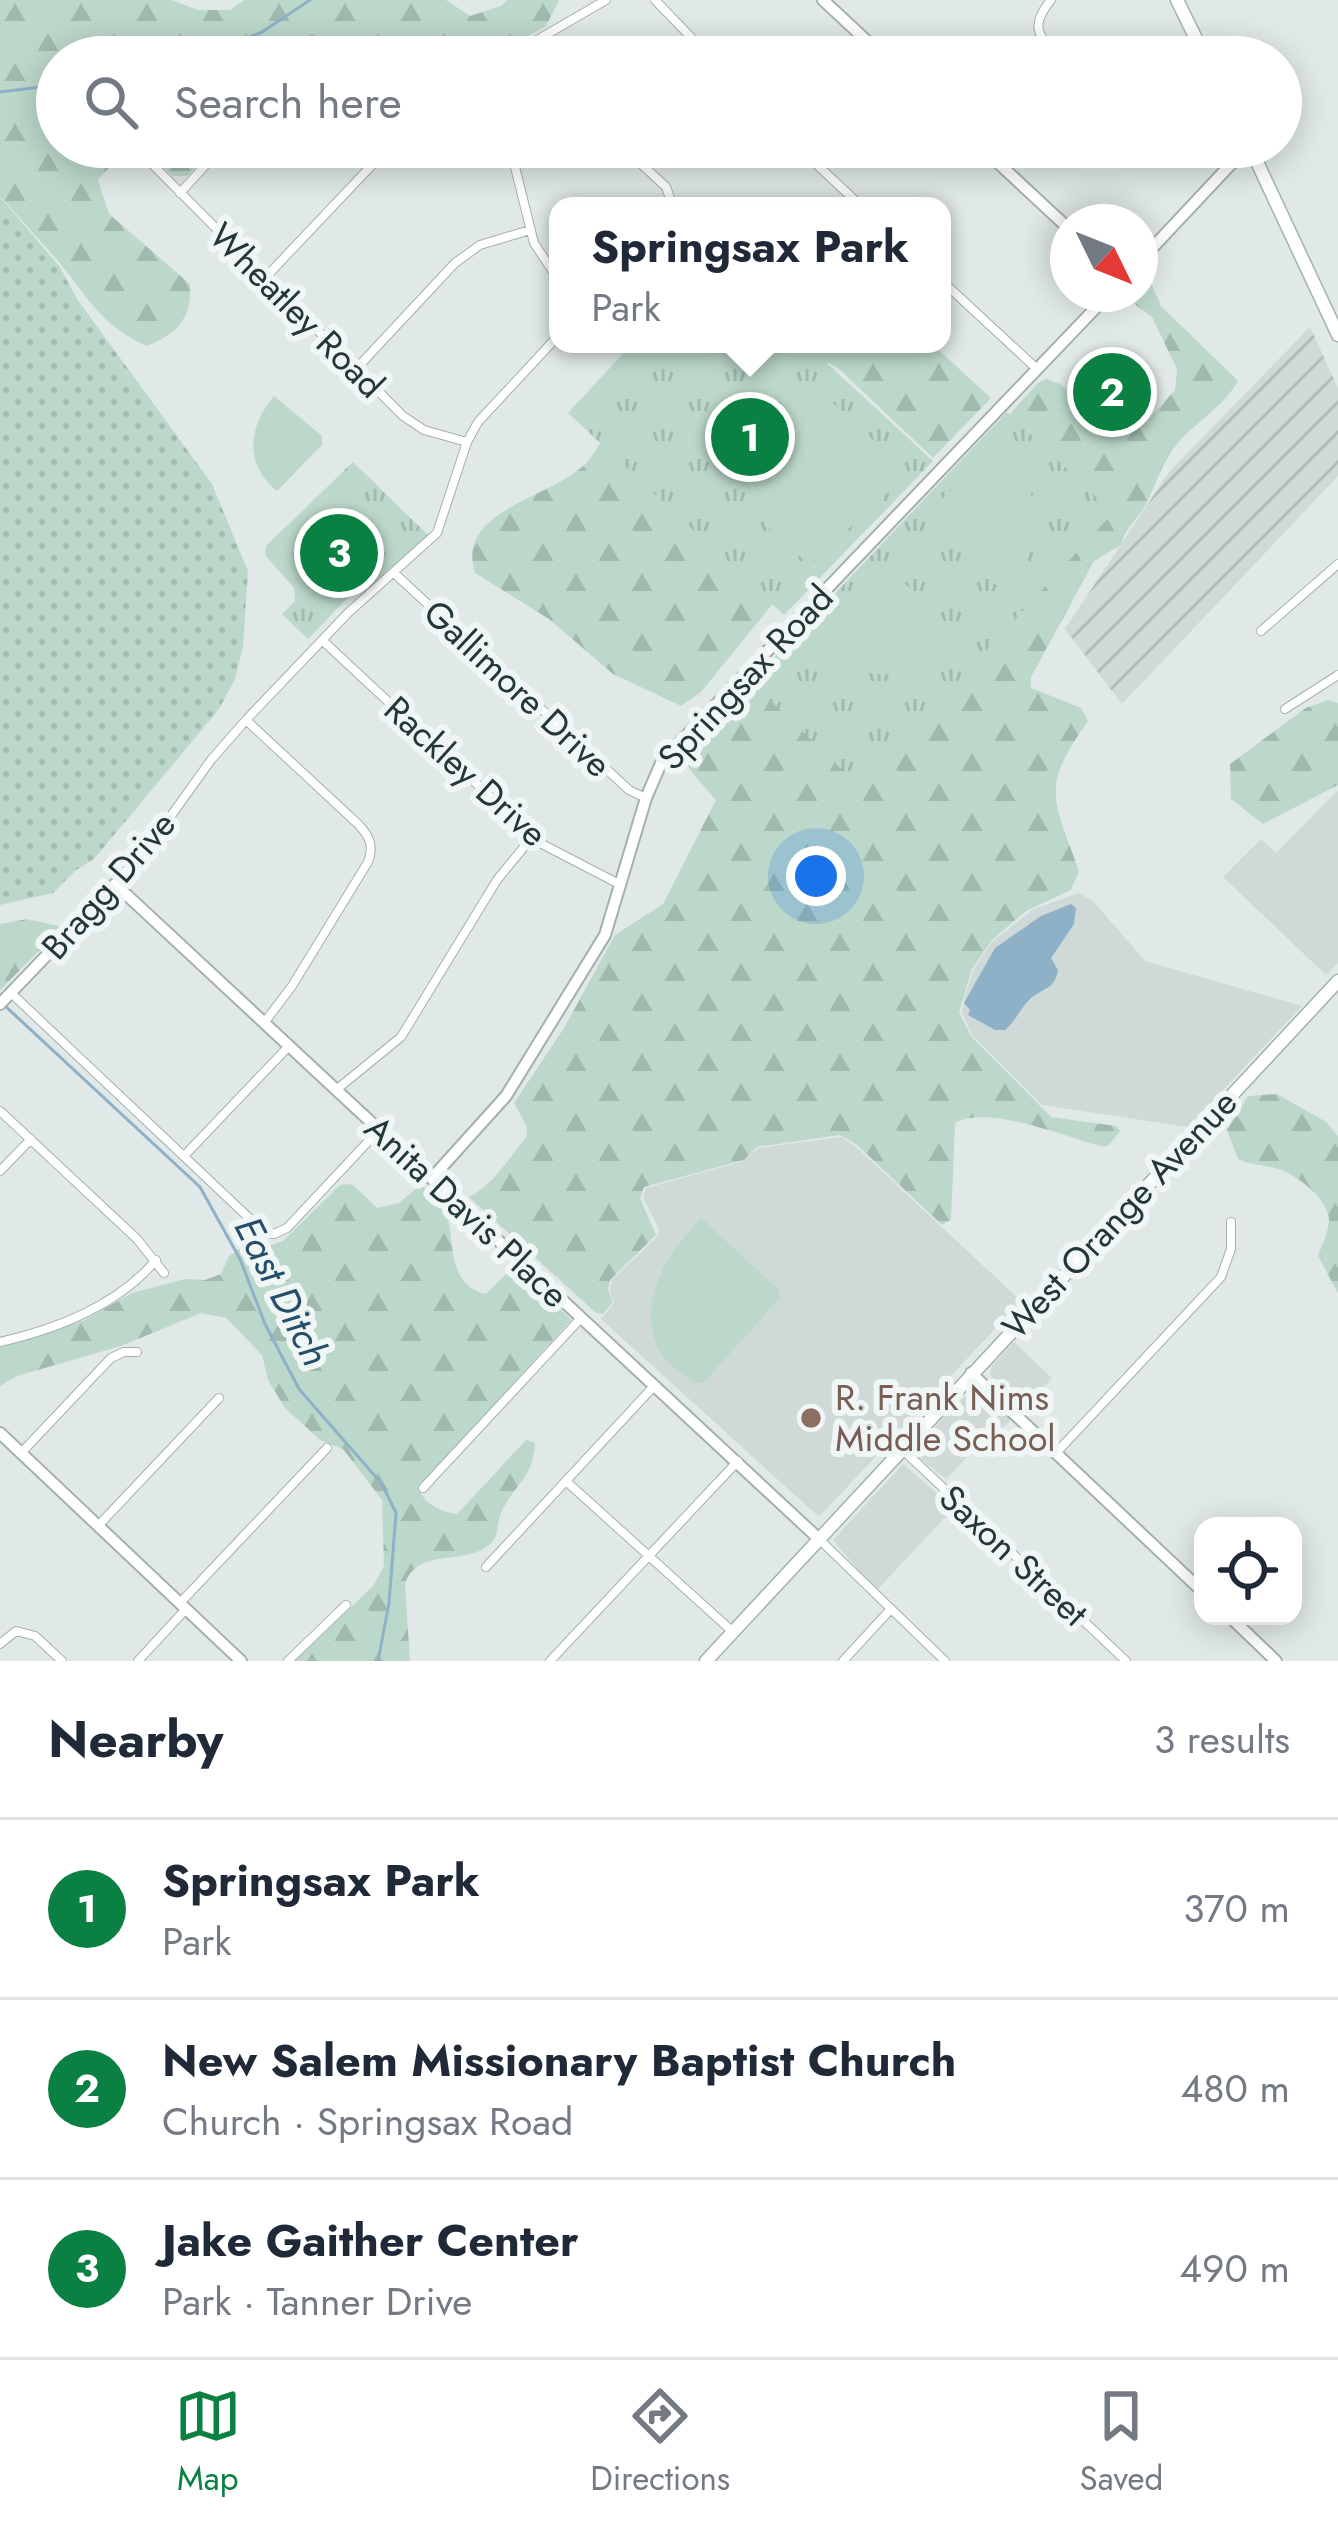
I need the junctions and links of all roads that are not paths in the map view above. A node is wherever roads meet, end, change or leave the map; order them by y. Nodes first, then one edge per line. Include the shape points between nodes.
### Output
1 (606, 0) edge
2 (656, 0) edge
3 (823, 0) edge
4 (1052, 0) edge
5 (1178, 0) edge
6 (544, 36) edge
7 (690, 36) edge
8 (862, 36) edge
9 (1042, 36) edge
10 (1195, 36) edge
11 (156, 168) edge
12 (203, 168) edge
13 (369, 168) edge
14 (515, 168) edge
15 (646, 168) edge
16 (821, 168) edge
17 (1004, 168) edge
18 (1227, 168) edge
19 (1260, 168) edge
20 (181, 193) junction
21 (670, 197) edge
22 (852, 197) edge
23 (1050, 211) edge
24 (530, 230) junction
25 (1158, 242) edge
26 (549, 267) edge
27 (266, 278) junction
28 (951, 289) edge
29 (1091, 312) edge
30 (1338, 335) edge
31 (549, 346) edge
32 (356, 369) junction
33 (1037, 369) junction
34 (466, 442) junction
35 (1338, 564) edge
36 (394, 573) junction
37 (1262, 632) dead end
38 (322, 640) junction
39 (1338, 676) edge
40 (1285, 709) dead end
41 (246, 720) junction
42 (646, 798) junction
43 (533, 836) junction
44 (115, 884) junction
45 (622, 886) junction
46 (1338, 981) edge
47 (6, 998) edge
48 (264, 1023) junction
49 (289, 1046) junction
50 (336, 1090) junction
51 (0, 1111) edge
52 (379, 1130) junction
53 (31, 1139) junction
54 (184, 1156) junction
55 (0, 1172) edge
56 (432, 1178) junction
57 (1231, 1222) dead end
58 (156, 1260) junction
59 (164, 1273) dead end
60 (582, 1316) junction
61 (0, 1342) edge
62 (137, 1352) dead end
63 (971, 1373) junction
64 (656, 1385) junction
65 (218, 1398) dead end
66 (0, 1433) edge
67 (327, 1448) dead end
68 (902, 1449) junction
69 (21, 1453) junction
70 (1055, 1453) junction
71 (738, 1460) junction
72 (566, 1480) junction
73 (423, 1488) dead end
74 (98, 1526) junction
75 (819, 1539) junction
76 (649, 1556) junction
77 (486, 1567) dead end
78 (1194, 1584) edge
79 (346, 1605) dead end
80 (183, 1606) junction
81 (890, 1610) junction
82 (1238, 1625) edge
83 (733, 1632) junction
84 (0, 1644) edge
85 (62, 1661) edge
86 (138, 1661) edge
87 (241, 1661) edge
88 (289, 1661) edge
89 (550, 1661) edge
90 (706, 1661) edge
91 (843, 1661) edge
92 (945, 1661) edge
93 (1126, 1661) edge
94 (1276, 1661) edge

1 - 6 street
2 - 7 street
3 - 8 street
4 - 9 street via 1040,14
5 - 10 main road
11 - 20 street, Wheatley Road
12 - 20 street
13 - 27 street
14 - 24 street
15 - 21 street
16 - 22 street
17 - 23 street
18 - 25 street
19 - 30 main road
20 - 27 street, Wheatley Road
24 - 26 street
24 - 32 street via 480,245 455,263
27 - 32 street, Wheatley Road
28 - 33 street
29 - 33 street, Springsax Road
31 - 34 street
32 - 34 street, Wheatley Road via 412,424
33 - 42 street, Springsax Road via 680,741
34 - 36 street, Bragg Drive via 437,532
35 - 37 street
36 - 38 street, Bragg Drive
36 - 42 street, Gallimore Drive
38 - 41 street, Bragg Drive
38 - 43 street, Rackley Drive
39 - 40 street
41 - 44 street, Bragg Drive
41 - 48 street via 359,825 371,850
42 - 45 street, Springsax Road
43 - 45 street, Rackley Drive
43 - 50 street via 401,1037
44 - 47 street, Bragg Drive
44 - 48 street, Anita Davis Place
45 - 56 street, Springsax Road via 605,934 527,1066
46 - 63 main road, West Orange Avenue
47 - 54 street
48 - 49 street, Anita Davis Place
49 - 50 street, Anita Davis Place
49 - 54 street
50 - 52 street, Anita Davis Place
51 - 53 street
52 - 54 street via 274,1234 260,1231
52 - 56 street, Anita Davis Place
53 - 55 street
53 - 58 street
56 - 60 street, Anita Davis Place
57 - 70 street via 1222,1276
58 - 59 street
58 - 61 street via 135,1284 81,1315
60 - 64 street, Anita Davis Place
60 - 73 street
62 - 69 street via 112,1358
63 - 68 main road, West Orange Avenue
63 - 70 street
64 - 71 street, Anita Davis Place
64 - 72 street
65 - 74 street
66 - 69 street
67 - 80 street
68 - 75 main road, West Orange Avenue
68 - 93 street, Saxon Street
69 - 74 street
70 - 78 street
71 - 75 street, Anita Davis Place
71 - 76 street
72 - 76 street
72 - 77 street
74 - 80 street
75 - 81 street
75 - 83 main road, West Orange Avenue
76 - 83 street
76 - 89 street
79 - 88 street
80 - 86 street
80 - 87 street
81 - 91 street
81 - 92 street
82 - 94 street
83 - 90 main road, West Orange Avenue
84 - 85 street via 27,1631

